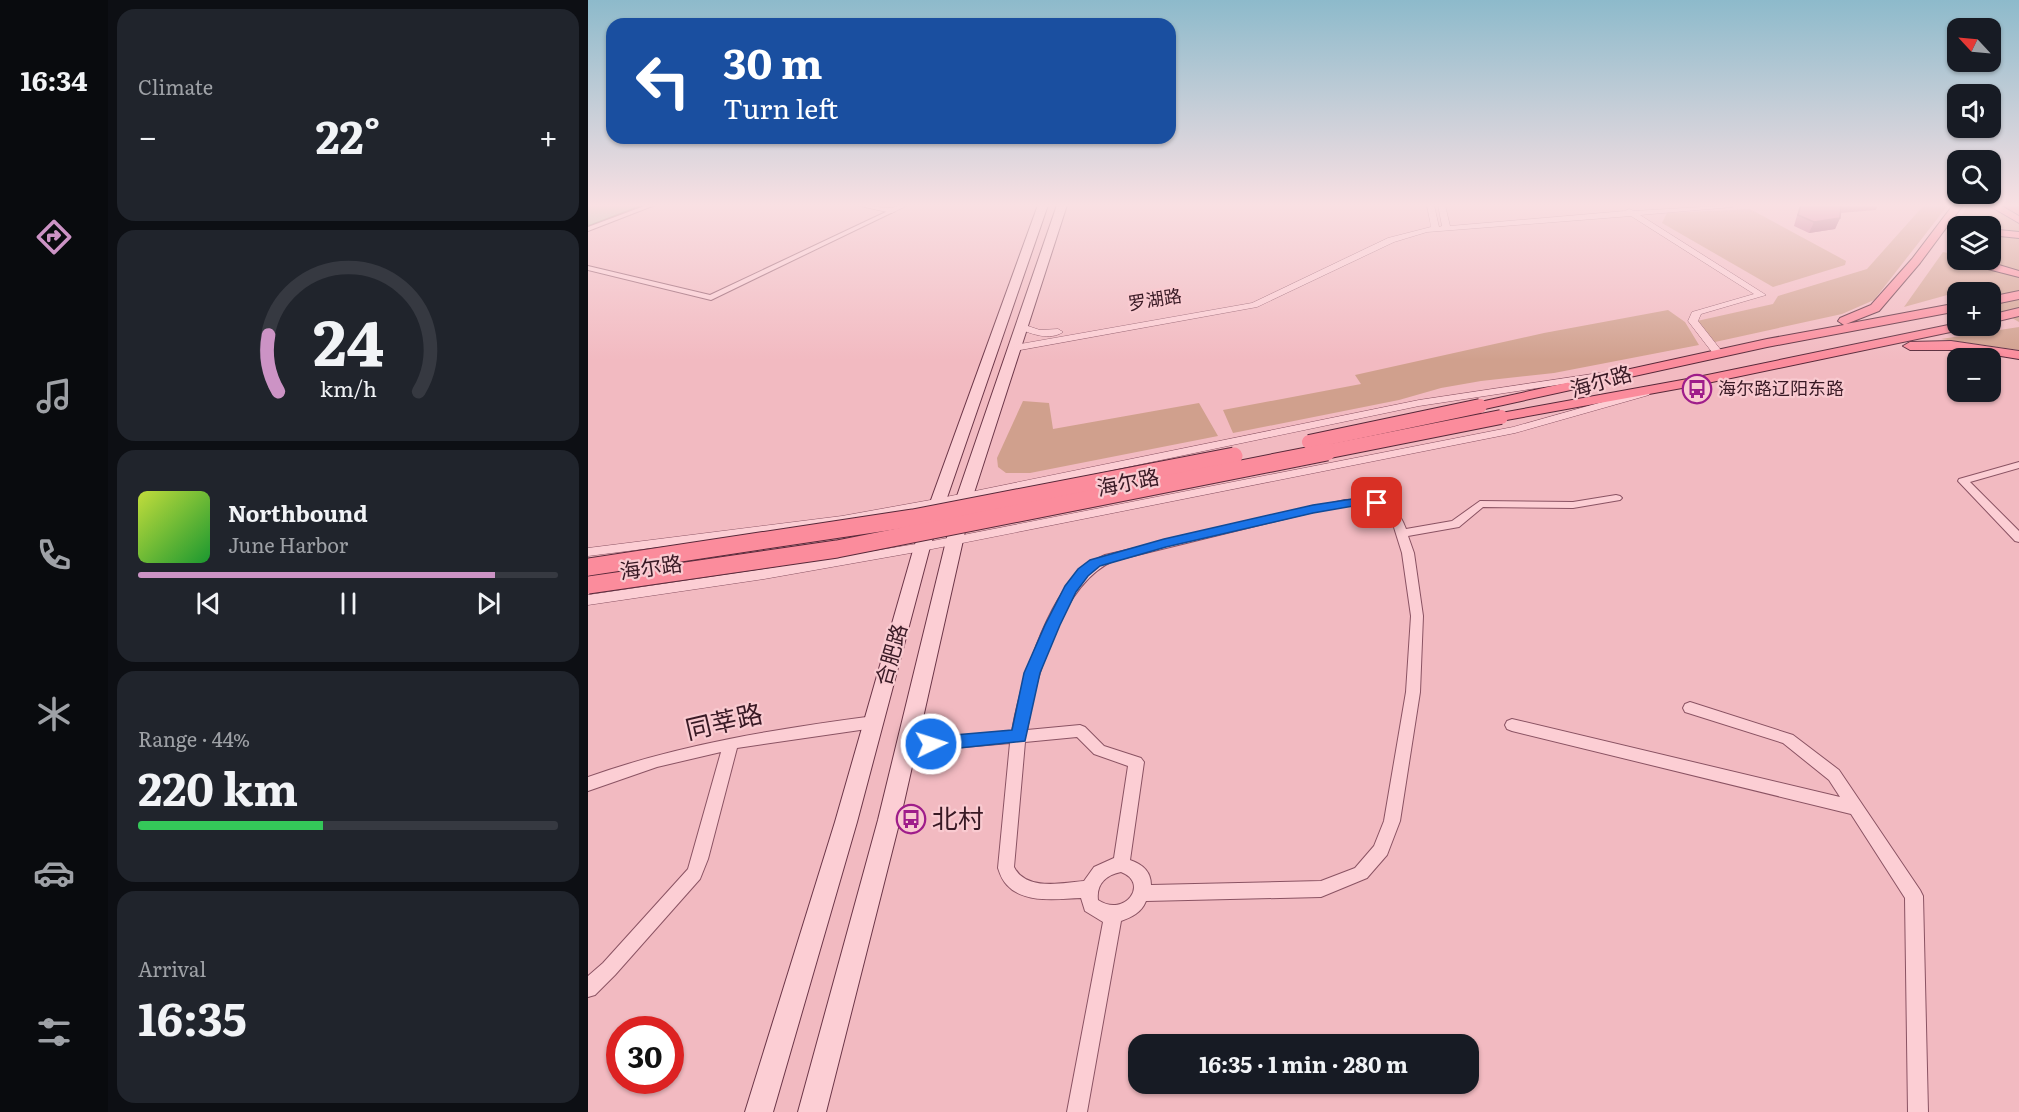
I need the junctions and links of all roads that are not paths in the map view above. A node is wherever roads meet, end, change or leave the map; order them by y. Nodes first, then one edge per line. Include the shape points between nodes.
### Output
1 (796, 257) edge
2 (1024, 257) edge
3 (1045, 257) edge
4 (1342, 257) edge
5 (1355, 257) edge
6 (1701, 257) edge
7 (1919, 257) edge
8 (588, 268) edge
9 (2001, 269) edge
10 (2019, 274) edge
11 (2019, 295) edge
12 (2001, 299) edge
13 (1947, 309) edge
14 (2019, 312) edge
15 (2001, 316) edge
16 (1022, 327) junction
17 (1947, 329) edge
18 (1767, 343) junction
19 (1015, 348) junction
20 (1719, 354) junction
21 (2019, 355) edge
22 (1792, 360) junction
23 (1656, 368) junction
24 (1671, 386) junction
25 (2019, 465) edge
26 (965, 496) junction
27 (1616, 498) dead end
28 (936, 503) junction
29 (1402, 533) junction
30 (2019, 538) edge
31 (955, 540) junction
32 (922, 547) junction
33 (588, 552) edge
34 (588, 567) edge
35 (588, 585) edge
36 (588, 600) edge
37 (1690, 708) dead end
38 (874, 722) junction
39 (1512, 725) dead end
40 (1019, 736) junction
41 (731, 744) junction
42 (907, 746) junction
43 (588, 784) edge
44 (1856, 808) junction
45 (1121, 864) junction
46 (1089, 889) junction
47 (1142, 893) junction
48 (1113, 915) junction
49 (588, 988) edge
50 (759, 1112) edge
51 (812, 1112) edge
52 (1077, 1112) edge
53 (1918, 1112) edge

1 - 8 street via 711,298
2 - 28 main road, 合肥路
3 - 16 main road, 合肥路
4 - 16 street, 罗湖路 via 1231,304 1053,333
5 - 19 street via 1254,305
6 - 20 street via 1761,295 1697,312 1693,321
7 - 18 main road via 1875,308 1851,319
9 - 10 main road
11 - 12 main road
13 - 18 main road, 海尔路
14 - 15 main road
16 - 19 main road, 合肥路
17 - 22 main road, 海尔路
18 - 20 main road, 海尔路
19 - 26 main road, 合肥路
20 - 23 main road, 海尔路
21 - 22 main road via 1929,344
22 - 24 main road, 海尔路
23 - 26 street, 海尔路 via 1419,403
23 - 34 main road, 海尔路, bridge via 1264,451 913,518
24 - 31 street, 海尔路 via 1515,430
24 - 35 main road, 海尔路, bridge via 837,549
25 - 30 street via 1963,481
26 - 28 street, 海尔路
26 - 31 main road, 合肥路
27 - 29 street via 1573,505 1480,504 1455,524
28 - 32 main road, 合肥路
28 - 33 street, 海尔路 via 843,520
29 - 40 street via 1397,520 1384,506 1359,501 1095,563 1070,590 1052,625 1032,673
29 - 47 street via 1417,616 1413,692 1392,821 1381,850 1361,873 1321,889
31 - 32 street, 海尔路
31 - 42 main road, 合肥路
32 - 36 street, 海尔路
32 - 38 main road, 合肥路
37 - 44 street via 1788,739 1834,775
38 - 41 street, 同莘路 via 765,735
38 - 50 main road, 合肥路
39 - 44 street
40 - 42 street
40 - 45 street via 1080,731 1099,750 1136,762
40 - 46 street via 1005,868 1009,879 1019,887 1035,890
41 - 43 street, 同莘路
41 - 49 street via 693,874
42 - 51 main road, 合肥路
44 - 53 street via 1914,896
45 - 46 street via 1097,874
45 - 47 street via 1137,870 1142,877
46 - 48 street via 1097,910
47 - 48 street via 1131,909
48 - 52 street

